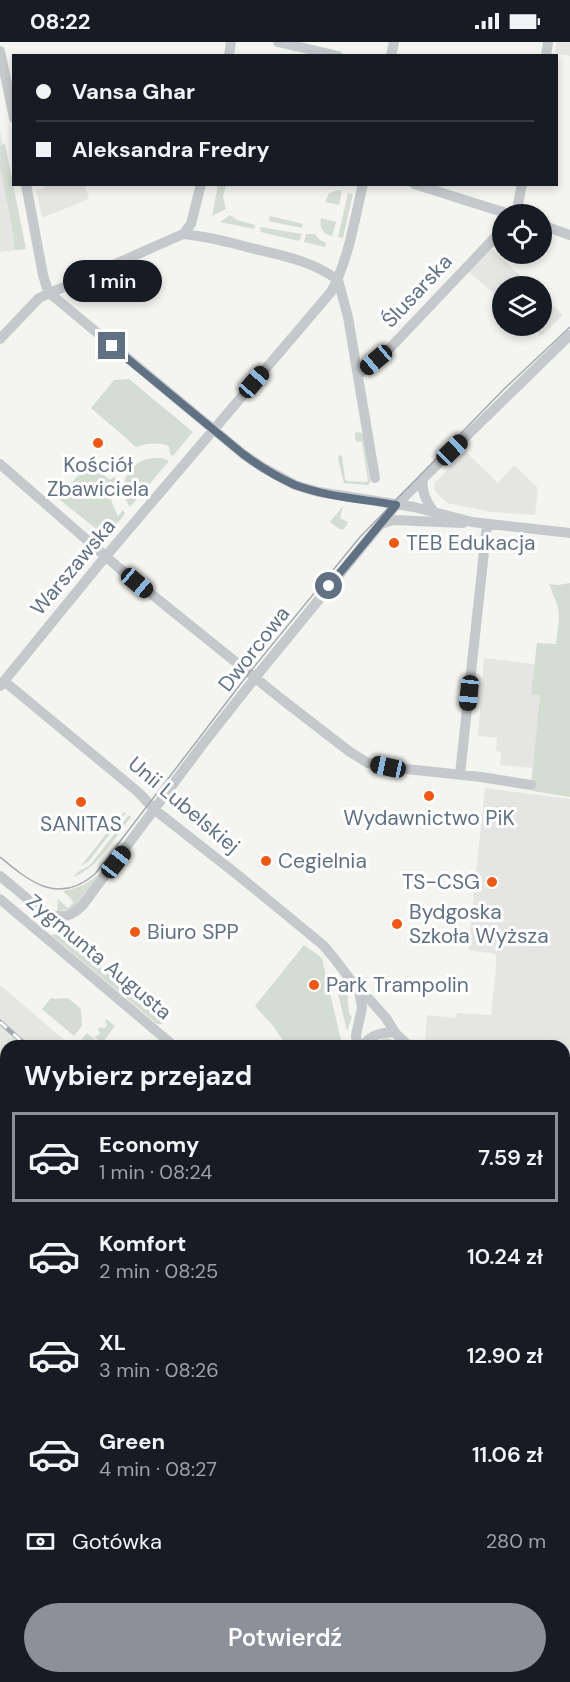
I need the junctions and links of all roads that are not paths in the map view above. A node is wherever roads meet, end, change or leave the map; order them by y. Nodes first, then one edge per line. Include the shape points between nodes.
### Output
1 (278, 42) edge
2 (0, 51) edge
3 (329, 54) edge
4 (12, 108) edge
5 (26, 186) edge
6 (200, 186) edge
7 (363, 186) edge
8 (420, 186) edge
9 (522, 186) edge
10 (518, 204) edge
11 (492, 209) edge
12 (552, 229) edge
13 (183, 234) junction
14 (570, 235) edge
15 (492, 241) edge
16 (338, 280) junction
17 (50, 292) junction
18 (570, 335) edge
19 (0, 339) edge
20 (358, 375) junction
21 (214, 429) junction
22 (0, 464) edge
23 (375, 478) dead end
24 (423, 478) junction
25 (396, 505) junction
26 (434, 512) junction
27 (472, 522) junction
28 (487, 524) junction
29 (378, 526) junction
30 (570, 533) edge
31 (106, 556) junction
32 (255, 678) junction
33 (2, 683) edge
34 (460, 774) junction
35 (531, 784) dead end
36 (155, 810) junction
37 (0, 876) edge
38 (0, 899) edge
39 (359, 991) junction
40 (394, 1032) junction
41 (167, 1040) edge
42 (356, 1040) edge
43 (367, 1040) edge
44 (403, 1040) edge

1 - 3 street
2 - 4 street
5 - 17 street via 41,267
6 - 13 street via 191,224
7 - 16 street
8 - 11 street
9 - 10 street
12 - 14 street
13 - 16 street via 304,261
13 - 17 street
15 - 20 street, Ślusarska via 390,348
16 - 20 street
16 - 21 street, Warszawska
17 - 19 street via 35,300
17 - 21 street
18 - 24 street, Dworcowa
20 - 23 street
21 - 25 street via 243,454 295,485
21 - 31 street, Warszawska
22 - 31 street
24 - 25 street, Dworcowa
24 - 26 street via 424,495
25 - 26 street
25 - 29 street, Dworcowa
26 - 27 street
27 - 28 street
27 - 29 street via 393,520
28 - 30 street
28 - 34 street
29 - 32 street, Dworcowa
31 - 32 street
31 - 33 street, Warszawska
32 - 34 street via 368,763
32 - 36 street, Dworcowa
33 - 36 street, Unii Lubelskiej
34 - 35 street
36 - 37 street, Dworcowa via 82,906 70,915 47,914
36 - 39 street, Unii Lubelskiej via 323,945
38 - 41 street, Zygmunta Augusta
39 - 40 street, Unii Lubelskiej via 386,1018
39 - 42 street via 362,1008
40 - 43 street
40 - 44 street, Unii Lubelskiej

